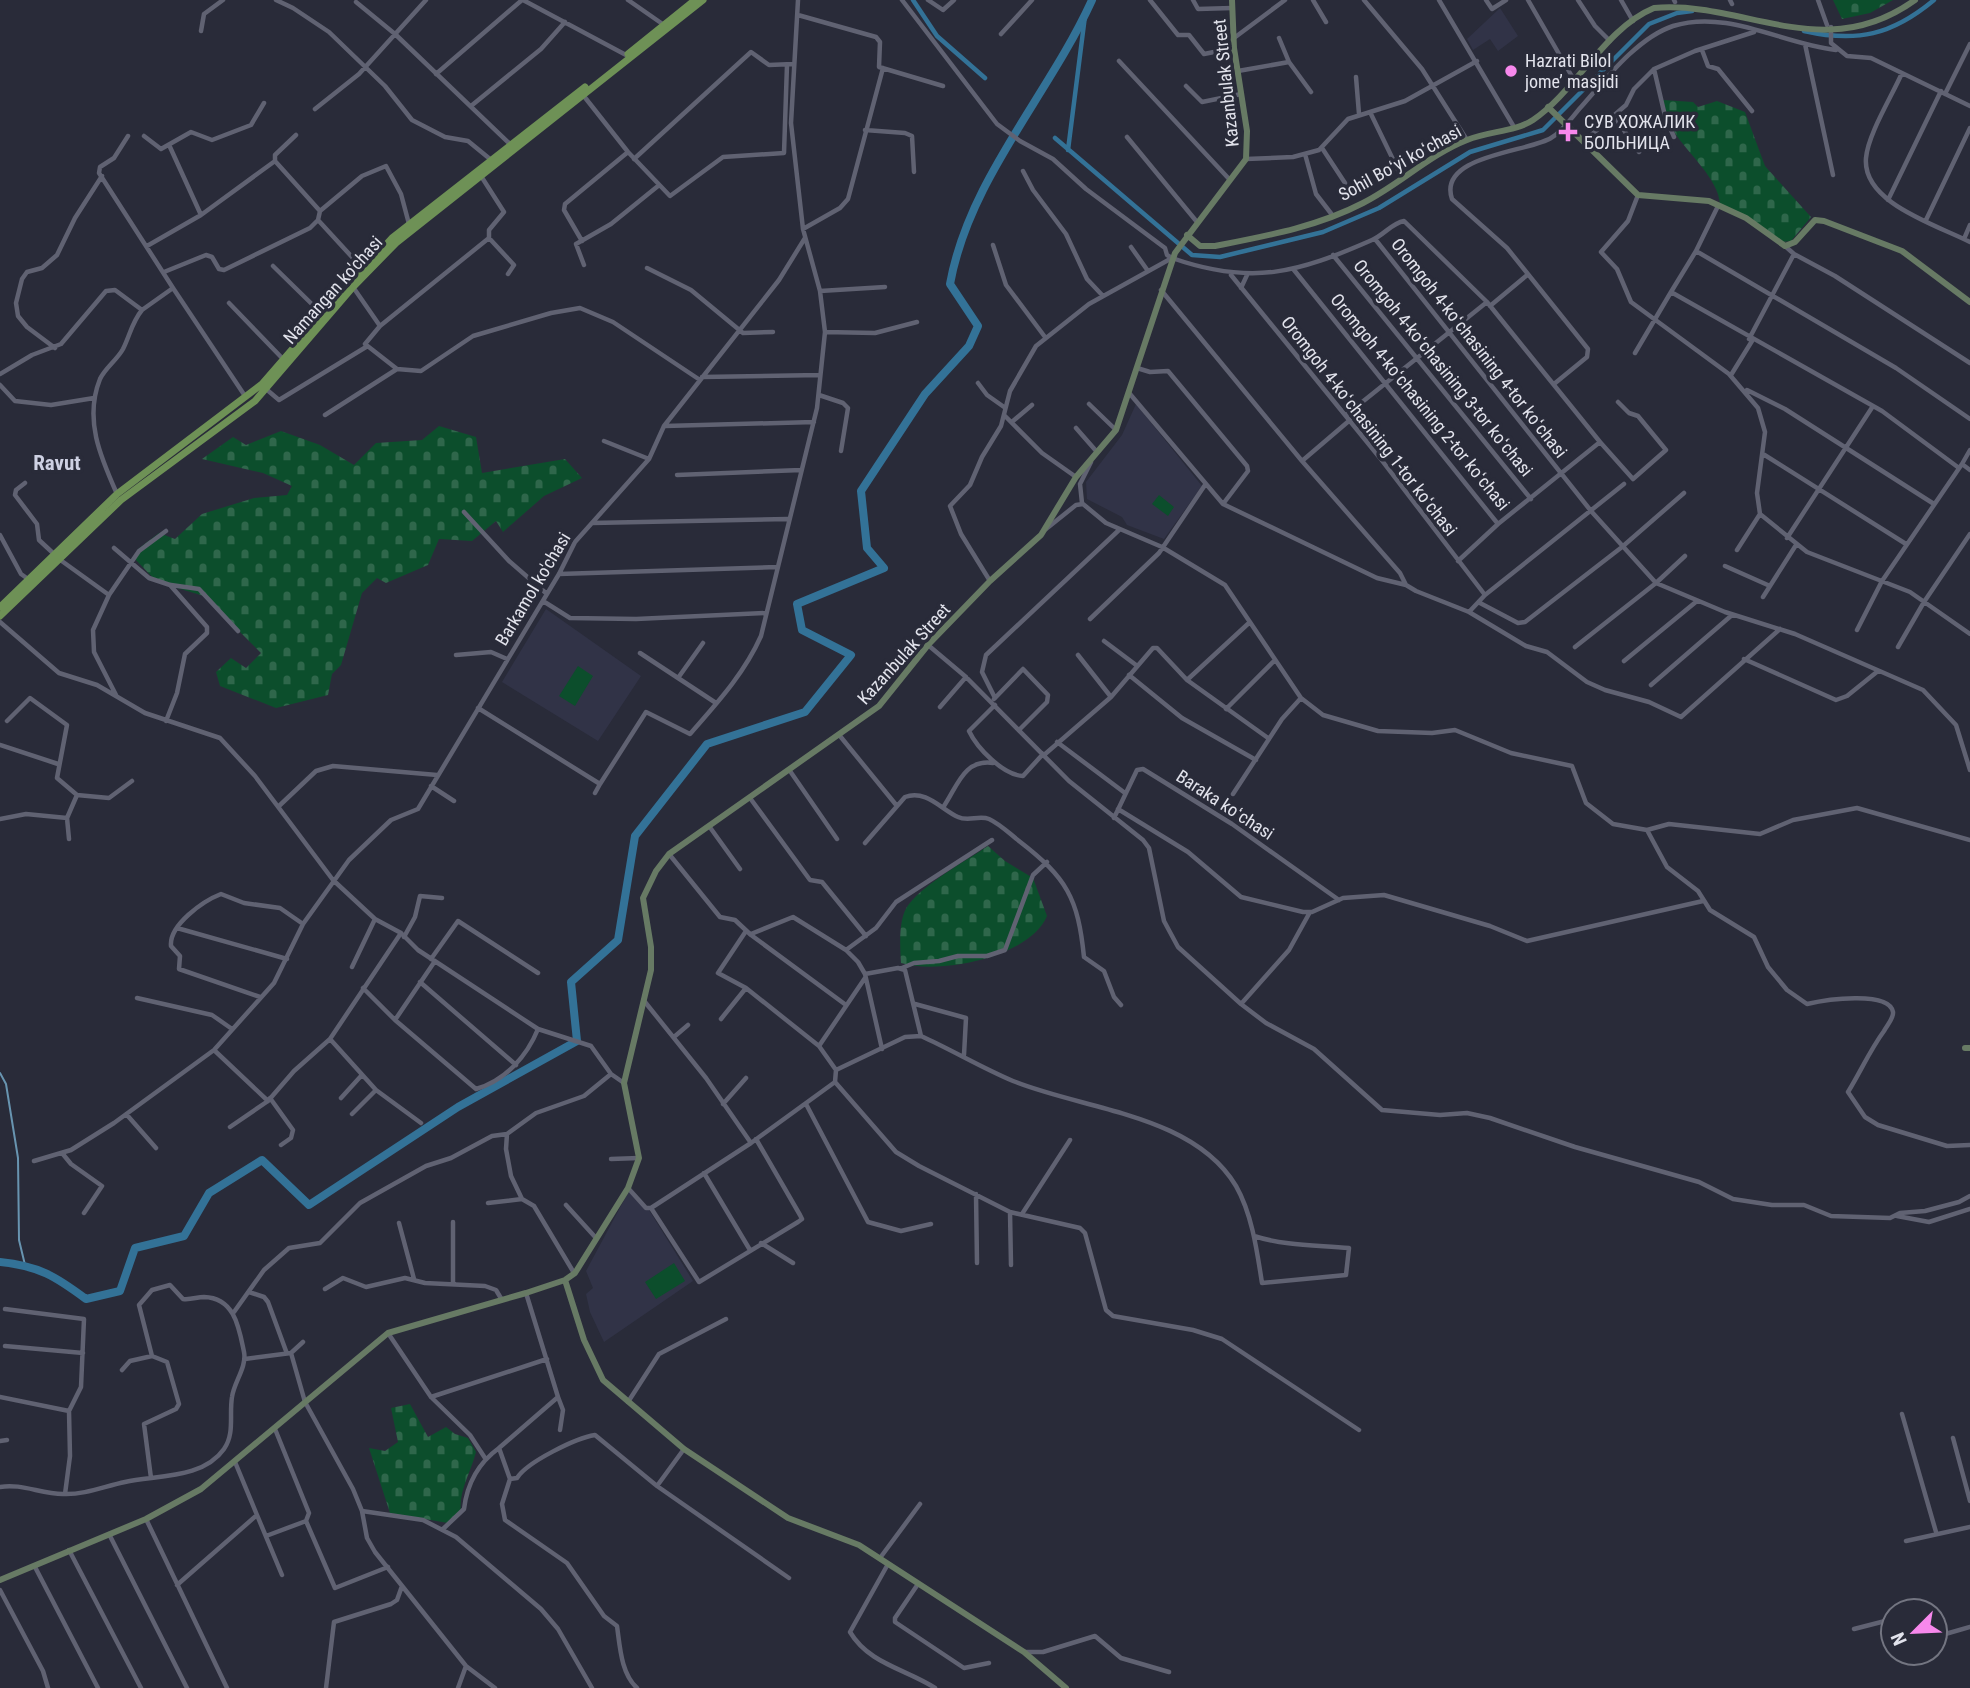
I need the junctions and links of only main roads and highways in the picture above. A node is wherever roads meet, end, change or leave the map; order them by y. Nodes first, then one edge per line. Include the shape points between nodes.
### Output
1 (695, 0) edge
2 (704, 0) edge
3 (1700, 0) edge
4 (1916, 0) edge
5 (1674, 1) edge
6 (1719, 2) dead end
7 (1731, 2) edge
8 (1232, 4) edge
9 (1744, 6) dead end
10 (1792, 18) dead end
11 (1550, 109) junction
12 (1185, 237) junction
13 (1970, 302) edge
14 (57, 557) junction
15 (0, 607) edge
16 (0, 617) edge
17 (565, 1280) junction
18 (0, 1580) edge
19 (1066, 1688) edge

1 - 14 main road, Namangan ko'chasi via 409,224 246,397 117,494
2 - 14 main road, Namangan ko'chasi via 404,236 247,407 121,500
3 - 5 main road, Sohil Boʻyi koʻchasi
4 - 10 main road via 1877,20 1829,26
5 - 11 main road, Sohil Boʻyi koʻchasi via 1633,21
6 - 7 main road
7 - 9 main road
8 - 12 main road, Kazanbulak Street via 1247,131 1246,159
11 - 12 main road, Sohil Boʻyi koʻchasi via 1531,121 1467,140 1363,203 1307,227 1215,246 1200,246
11 - 13 main road via 1638,195 1709,201 1746,218 1785,246 1795,242 1815,220 1824,221 1902,251
12 - 17 main road, Kazanbulak Street via 1161,290 1116,430 1076,477 1046,529 928,645 879,706 669,854 656,871 643,898 651,947 645,1002 624,1083 639,1158 628,1188 575,1273
14 - 15 main road, Namangan ko'chasi
14 - 16 main road, Namangan ko'chasi
17 - 18 main road via 388,1333 201,1489 146,1519
17 - 19 main road via 584,1340 606,1384 684,1449 788,1518 847,1539 888,1564 1024,1653

